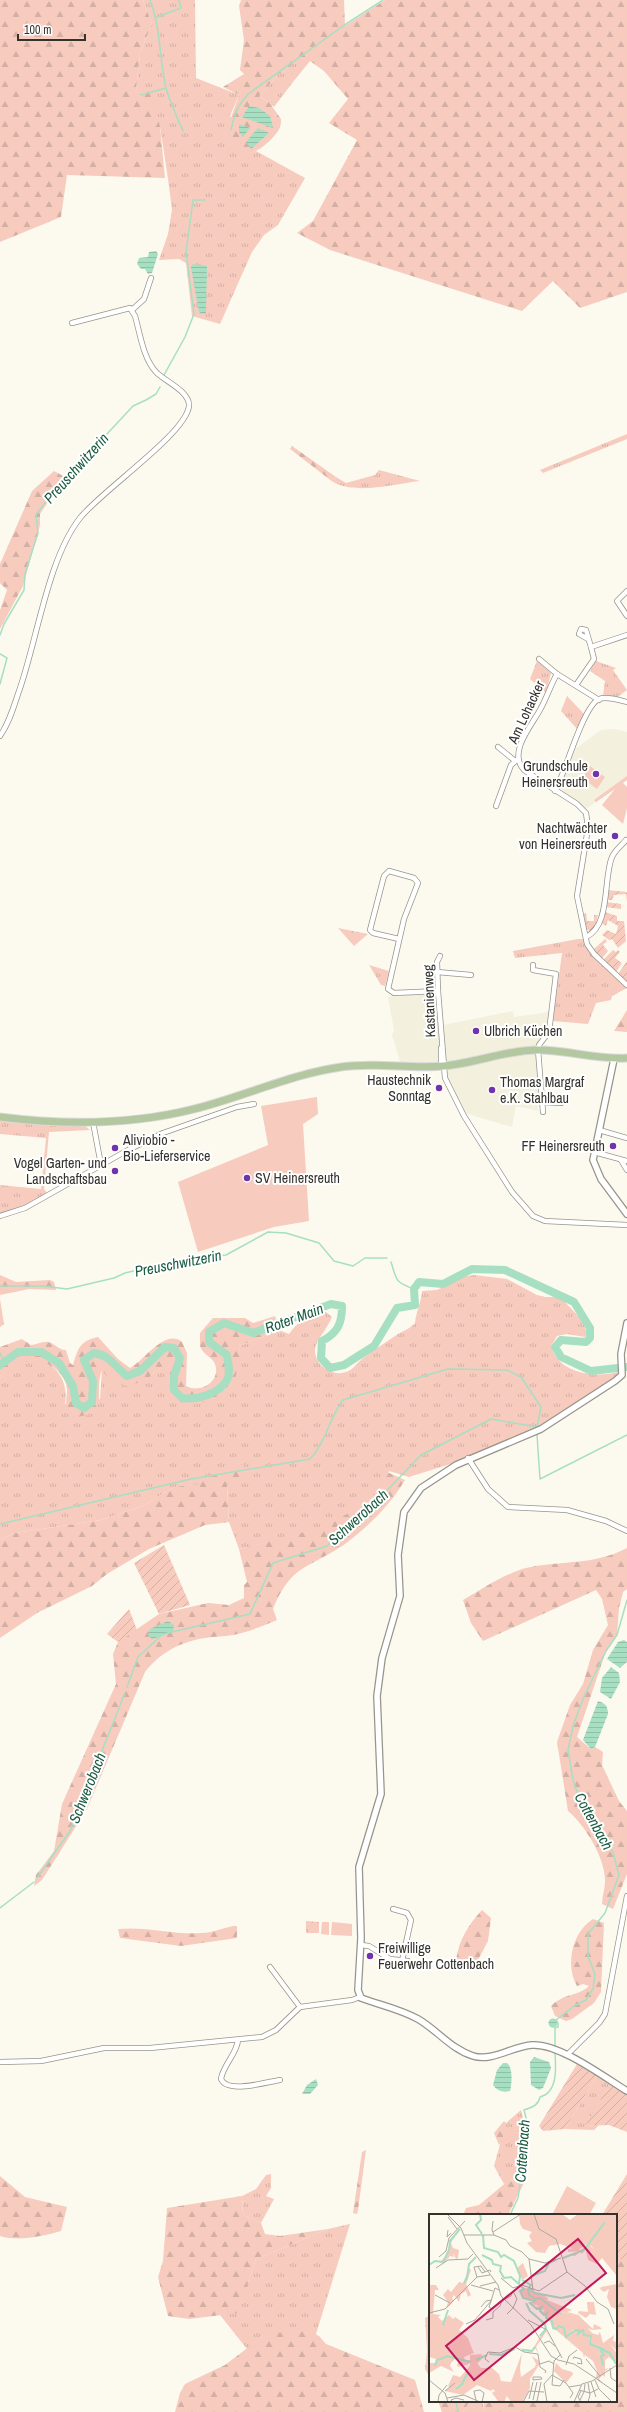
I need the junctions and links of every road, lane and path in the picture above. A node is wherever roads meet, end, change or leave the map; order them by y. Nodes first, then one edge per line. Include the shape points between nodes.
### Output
1 (152, 278) dead end
2 (132, 310) junction
3 (72, 322) dead end
4 (627, 591) edge
5 (627, 616) edge
6 (627, 635) edge
7 (588, 639) dead end
8 (592, 647) junction
9 (539, 659) dead end
10 (557, 674) junction
11 (576, 685) junction
12 (599, 700) junction
13 (627, 702) edge
14 (0, 736) edge
15 (498, 747) dead end
16 (516, 760) junction
17 (555, 791) junction
18 (496, 806) dead end
19 (627, 840) edge
20 (586, 937) junction
21 (399, 939) junction
22 (440, 956) dead end
23 (533, 965) dead end
24 (437, 972) junction
25 (471, 975) dead end
26 (627, 985) edge
27 (438, 991) junction
28 (538, 1050) junction
29 (627, 1058) edge
30 (614, 1059) junction
31 (443, 1066) junction
32 (542, 1102) junction
33 (561, 1103) dead end
34 (254, 1104) dead end
35 (543, 1112) dead end
36 (0, 1117) edge
37 (94, 1122) junction
38 (599, 1130) junction
39 (627, 1138) edge
40 (594, 1152) junction
41 (621, 1160) junction
42 (627, 1161) edge
43 (101, 1165) junction
44 (627, 1170) edge
45 (627, 1214) edge
46 (0, 1216) edge
47 (627, 1225) edge
48 (627, 1323) edge
49 (468, 1458) junction
50 (627, 1531) edge
51 (627, 1896) edge
52 (393, 1909) dead end
53 (360, 1945) junction
54 (402, 1961) junction
55 (408, 1962) dead end
56 (270, 1967) dead end
57 (360, 1997) junction
58 (300, 2007) junction
59 (238, 2040) junction
60 (567, 2055) junction
61 (0, 2062) edge
62 (280, 2080) dead end
63 (627, 2091) edge

1 - 2 street via 144,299
2 - 3 street via 127,308
2 - 14 street via 152,368 181,392 189,403 183,421 88,508 70,534 56,566 28,668 7,726
4 - 5 street via 617,601
6 - 8 street
7 - 8 street
8 - 11 street via 594,660
9 - 10 street
10 - 11 street
10 - 16 street, Am Lohacker via 540,711 525,735
11 - 12 street
12 - 13 street
12 - 17 street via 583,722
15 - 16 street
16 - 17 street, Am Lohacker via 524,770
16 - 18 street
17 - 20 street, Am Lohacker via 581,807 587,818 588,828 577,896
19 - 20 street via 612,857 600,919
20 - 26 street, Am Lohacker via 591,951
21 - 21 street via 418,883 414,878 389,871 384,876 370,930
21 - 27 street via 388,985 389,991
22 - 24 street, Kastanienweg
23 - 28 street via 533,970 556,974 550,1032 539,1044
24 - 25 street
24 - 27 street, Kastanienweg
27 - 31 street, Kastanienweg via 440,1054
28 - 30 main road
28 - 31 main road
28 - 32 street
29 - 30 main road
30 - 38 street
31 - 37 main road via 363,1065 310,1073 178,1113
31 - 47 street, Kastanienweg via 445,1078 464,1116 512,1192 532,1216 545,1221 566,1223
32 - 33 street
32 - 35 street
34 - 43 street via 172,1129
36 - 37 main road
37 - 43 street
38 - 39 street
38 - 40 street
40 - 41 street
40 - 45 street via 593,1162 598,1175
41 - 42 street
41 - 44 street
43 - 46 street via 26,1208
48 - 49 street via 621,1360 622,1372 611,1384 541,1429
49 - 50 street via 488,1489 508,1507 567,1510 606,1521
49 - 53 street via 421,1488 407,1504 401,1523 398,1555 400,1596 382,1658 377,1696 381,1794 359,1867
51 - 60 street via 604,2014 599,2023
52 - 54 street via 407,1912 411,1920
53 - 54 street
53 - 57 street
54 - 55 street
56 - 58 street
57 - 58 street
57 - 60 street via 414,2017 450,2044 475,2057 486,2057 536,2044
58 - 59 street via 269,2034
59 - 61 street via 150,2048 104,2048 41,2061
59 - 62 street via 222,2074 224,2084 250,2085
60 - 63 street

